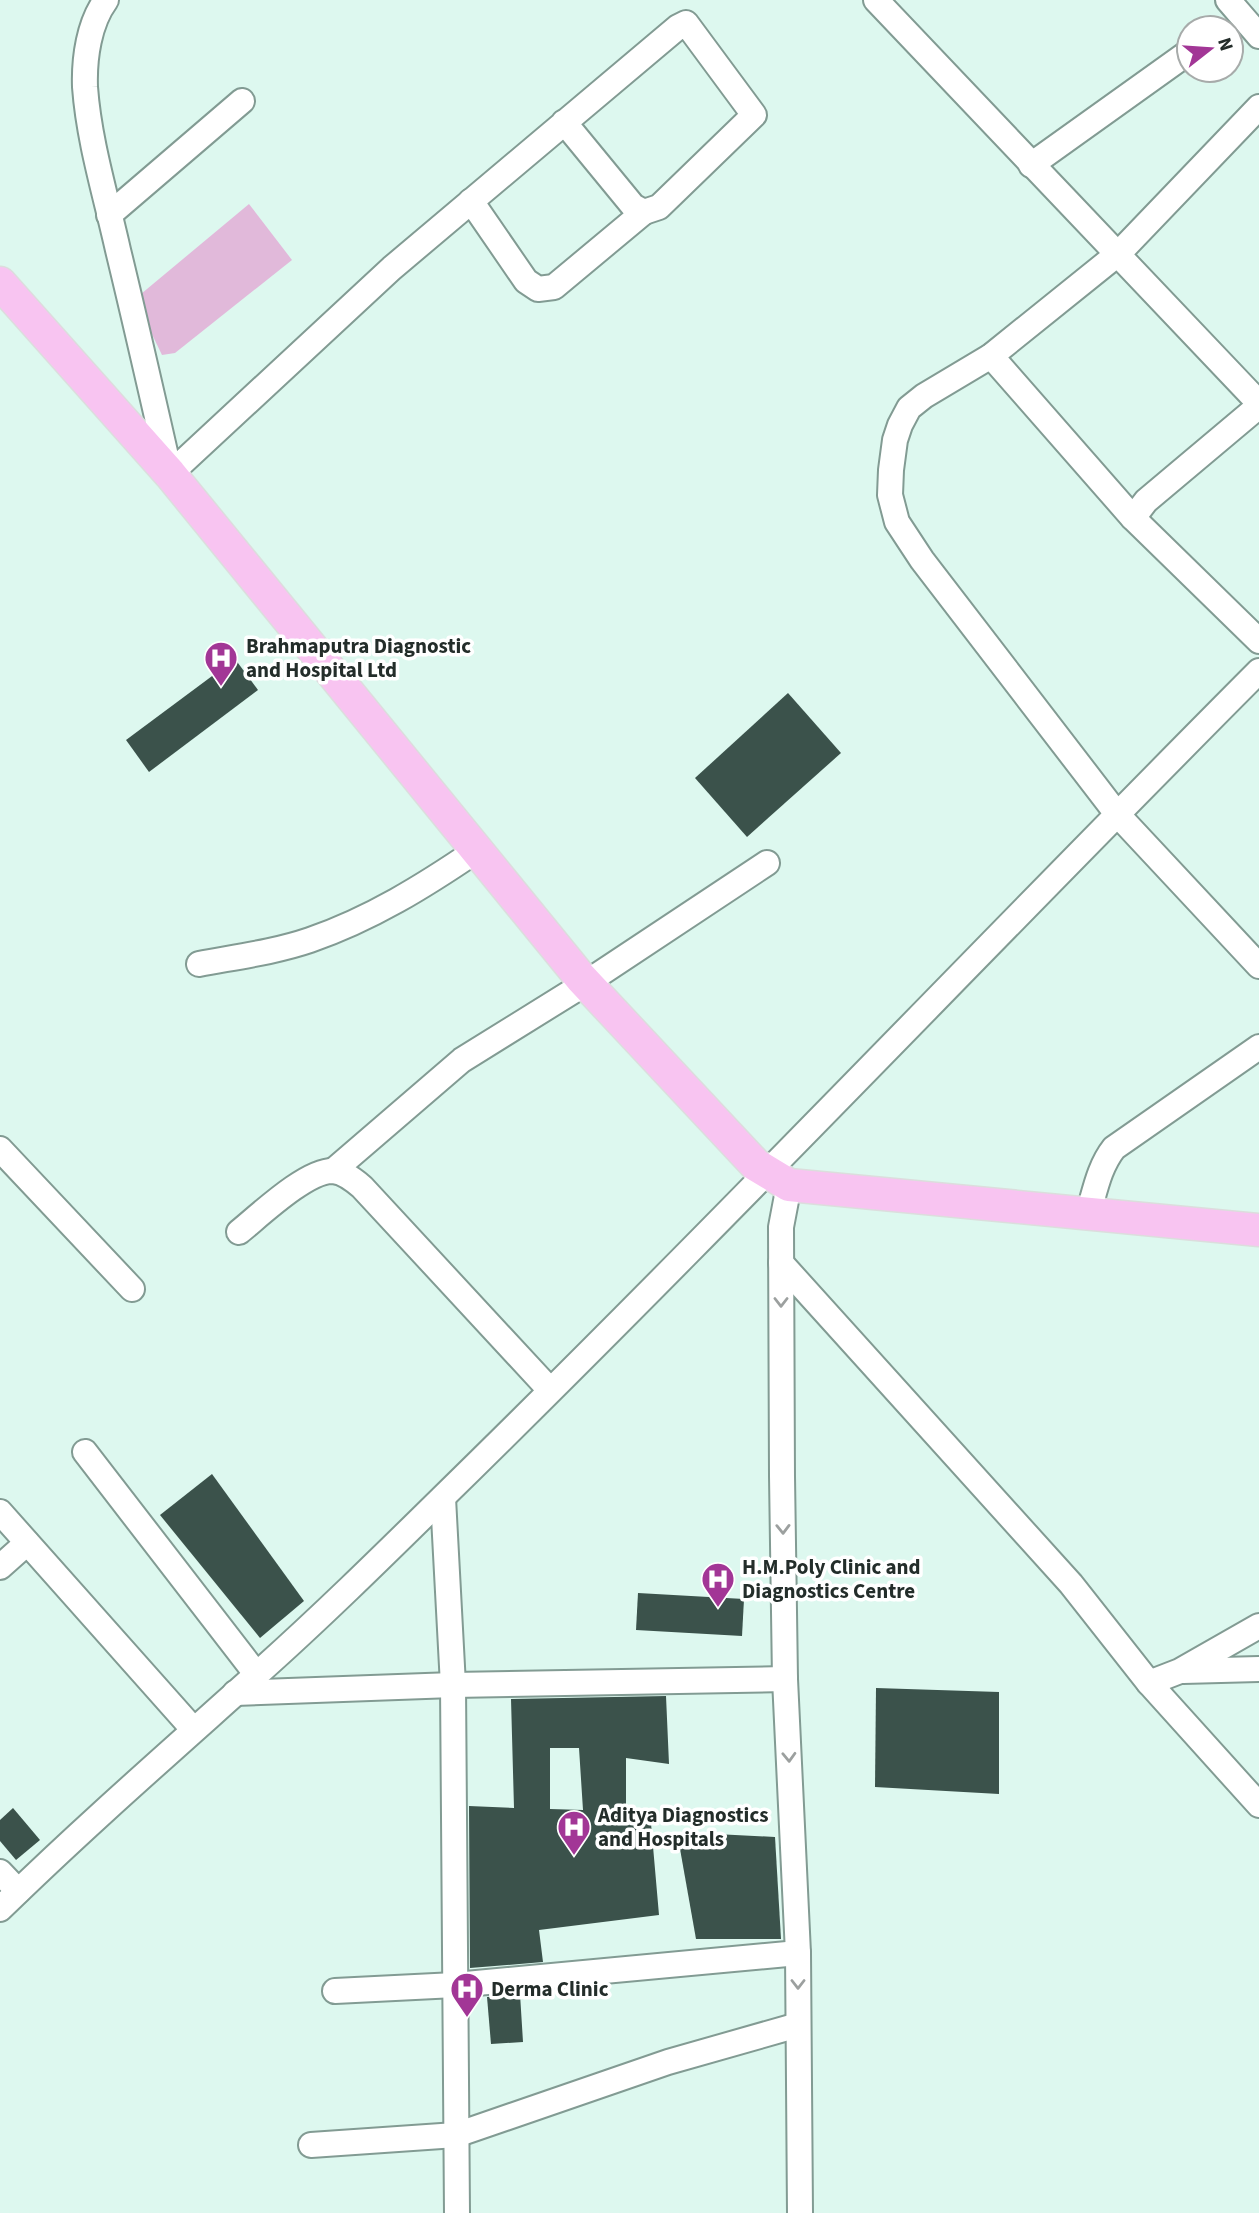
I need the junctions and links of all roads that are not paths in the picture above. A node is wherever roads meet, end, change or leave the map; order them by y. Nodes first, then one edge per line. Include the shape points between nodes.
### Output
1 (106, 0) edge
2 (877, 0) edge
3 (1245, 25) edge
4 (1259, 36) edge
5 (1175, 62) edge
6 (242, 101) dead end
7 (1259, 107) edge
8 (564, 122) junction
9 (1031, 165) junction
10 (471, 201) junction
11 (644, 212) junction
12 (109, 215) junction
13 (1119, 253) junction
14 (0, 284) edge
15 (991, 356) junction
16 (1259, 404) edge
17 (170, 474) junction
18 (1133, 518) junction
19 (1259, 641) edge
20 (1259, 671) edge
21 (1117, 814) junction
22 (477, 850) junction
23 (767, 863) dead end
24 (199, 964) dead end
25 (1259, 967) edge
26 (586, 983) junction
27 (1259, 1047) edge
28 (0, 1149) edge
29 (333, 1171) junction
30 (778, 1180) junction
31 (1088, 1214) junction
32 (1259, 1230) edge
33 (239, 1232) dead end
34 (781, 1263) junction
35 (132, 1289) dead end
36 (550, 1390) junction
37 (85, 1452) dead end
38 (443, 1498) junction
39 (0, 1512) edge
40 (27, 1543) junction
41 (0, 1567) edge
42 (1259, 1626) edge
43 (1259, 1670) edge
44 (1180, 1671) junction
45 (257, 1675) junction
46 (785, 1679) junction
47 (1149, 1683) junction
48 (453, 1685) junction
49 (235, 1693) junction
50 (193, 1729) junction
51 (1259, 1805) edge
52 (0, 1872) edge
53 (18, 1891) junction
54 (0, 1909) edge
55 (797, 1953) junction
56 (455, 1985) junction
57 (335, 1991) dead end
58 (798, 2025) junction
59 (456, 2134) junction
60 (312, 2146) dead end
61 (457, 2213) edge
62 (800, 2213) edge

1 - 12 street via 92,28 85,87
2 - 9 street
3 - 4 street
5 - 9 street
6 - 12 street
7 - 13 street
8 - 10 street
8 - 11 street via 633,206
8 - 11 street via 686,23 754,115 659,207
9 - 13 street
10 - 11 street via 526,281 538,289 554,287
10 - 17 street
12 - 17 street
13 - 15 street
13 - 16 street
14 - 17 main road
15 - 18 street
15 - 21 street via 909,408 900,425 891,470 893,512 922,560
16 - 18 street via 1146,501
17 - 22 main road
18 - 19 street
20 - 21 street
21 - 25 street
21 - 30 street
22 - 24 street via 381,910 336,930 307,941
22 - 26 main road
23 - 26 street
26 - 29 street via 462,1060
26 - 30 main road via 755,1165
27 - 31 street via 1114,1148 1100,1173
28 - 35 street
29 - 33 street via 303,1181
29 - 36 street via 362,1187
30 - 31 main road
30 - 34 street
30 - 36 street
31 - 32 main road
34 -> 46 street
34 - 47 street via 1071,1584
36 - 38 street
37 - 45 street
38 - 45 street
38 - 48 street
39 - 40 street
40 - 41 street
40 - 50 street
42 - 44 street
43 - 44 street
44 - 47 street
45 - 49 street
46 - 48 street
46 -> 55 street
47 - 51 street
48 - 49 street
48 - 56 street
49 - 50 street
50 - 53 street
52 - 53 street
53 - 54 street
55 - 56 street
55 -> 58 street
56 - 57 street
56 - 59 street
58 - 59 street via 668,2062
58 - 62 street
59 - 60 street
59 - 61 street

